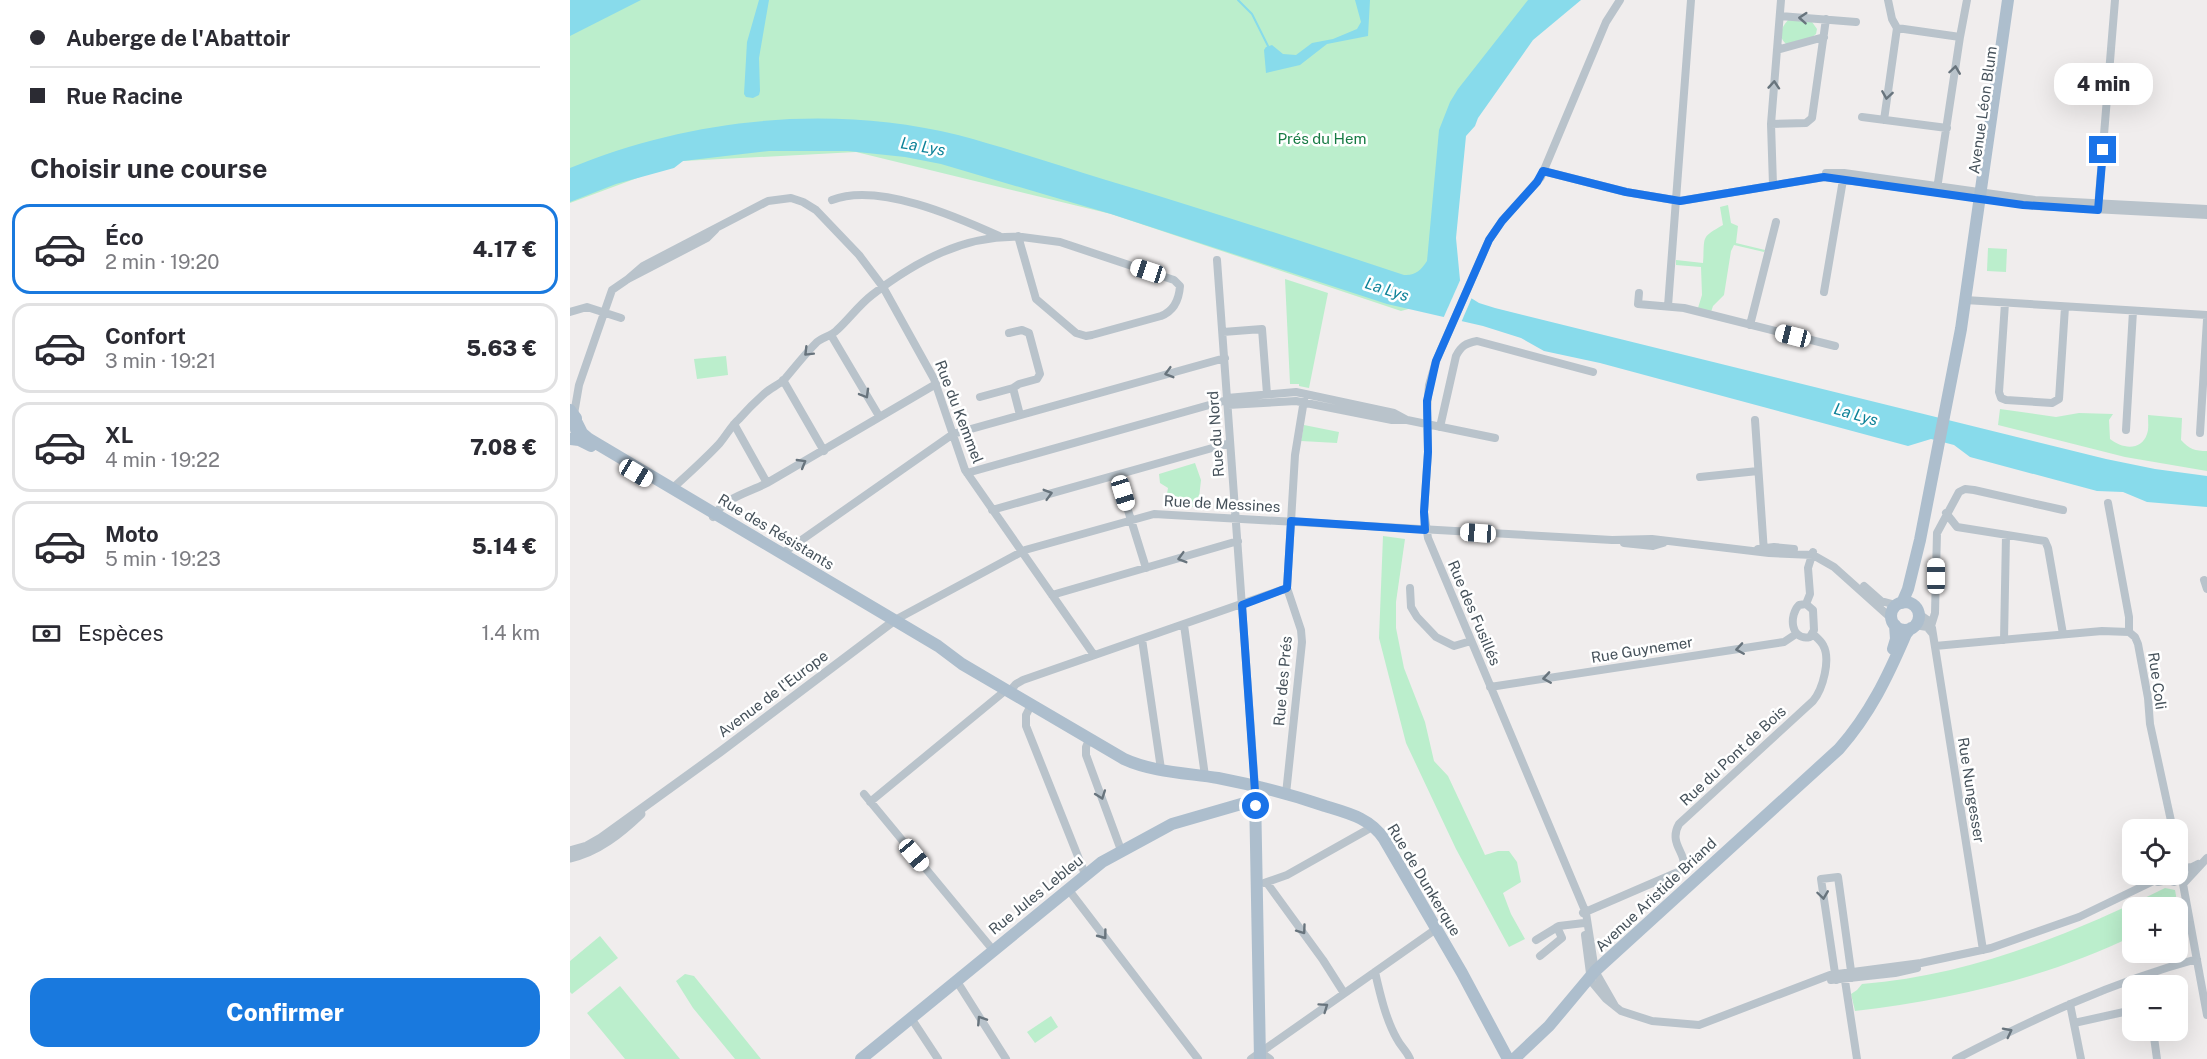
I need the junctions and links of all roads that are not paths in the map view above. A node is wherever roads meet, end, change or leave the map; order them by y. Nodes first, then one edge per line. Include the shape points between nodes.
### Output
1 (1620, 0) edge
2 (1691, 0) edge
3 (1781, 0) edge
4 (1888, 0) edge
5 (1966, 0) edge
6 (2008, 0) edge
7 (2013, 0) edge
8 (2115, 0) edge
9 (1780, 16) junction
10 (1826, 19) junction
11 (1856, 22) dead end
12 (1897, 28) junction
13 (1824, 37) junction
14 (1960, 37) junction
15 (1777, 50) junction
16 (1862, 117) dead end
17 (1884, 120) junction
18 (1771, 124) junction
19 (1947, 128) junction
20 (1543, 171) junction
21 (1844, 176) junction
22 (1773, 185) junction
23 (1937, 189) junction
24 (1983, 196) junction
25 (832, 200) dead end
26 (1676, 201) junction
27 (2098, 207) junction
28 (2207, 209) edge
29 (2207, 215) edge
30 (1776, 222) dead end
31 (1000, 237) junction
32 (1018, 237) junction
33 (1217, 260) dead end
34 (883, 287) junction
35 (1824, 292) dead end
36 (1639, 293) dead end
37 (1967, 300) junction
38 (2005, 303) junction
39 (1668, 306) junction
40 (2065, 307) junction
41 (603, 311) junction
42 (2133, 311) junction
43 (570, 312) edge
44 (2207, 315) edge
45 (621, 318) dead end
46 (2207, 320) edge
47 (1750, 325) junction
48 (1223, 332) junction
49 (1009, 333) dead end
50 (831, 335) junction
51 (1835, 346) dead end
52 (1225, 358) junction
53 (1593, 372) dead end
54 (783, 380) junction
55 (936, 384) junction
56 (579, 385) junction
57 (1013, 388) junction
58 (1267, 394) junction
59 (980, 397) dead end
60 (1304, 398) junction
61 (570, 399) edge
62 (1228, 401) junction
63 (1020, 415) junction
64 (574, 416) edge
65 (879, 417) junction
66 (1755, 420) dead end
67 (734, 424) junction
68 (1427, 424) junction
69 (1440, 427) junction
70 (2126, 430) dead end
71 (2200, 433) dead end
72 (953, 434) junction
73 (570, 438) edge
74 (1495, 438) dead end
75 (1230, 443) junction
76 (824, 450) junction
77 (1758, 471) junction
78 (1934, 472) joint
79 (967, 473) junction
80 (1117, 475) junction
81 (1700, 477) dead end
82 (767, 483) junction
83 (673, 488) junction
84 (2108, 503) dead end
85 (992, 510) junction
86 (2063, 510) dead end
87 (1946, 513) junction
88 (714, 516) junction
89 (1236, 518) junction
90 (1131, 520) junction
91 (1291, 521) junction
92 (1425, 530) junction
93 (2006, 535) junction
94 (1238, 541) junction
95 (1764, 550) junction
96 (1021, 552) junction
97 (783, 553) junction
98 (1813, 554) junction
99 (1146, 568) junction
100 (2204, 580) dead end
101 (1287, 588) junction
102 (1410, 588) dead end
103 (2207, 589) edge
104 (1052, 595) junction
105 (1806, 604) junction
106 (1242, 605) junction
107 (1909, 614) junction
108 (893, 622) junction
109 (1894, 622) junction
110 (1184, 625) junction
111 (1931, 629) junction
112 (2129, 632) junction
113 (1796, 634) junction
114 (1813, 634) junction
115 (2063, 634) junction
116 (1142, 639) junction
117 (1471, 640) junction
118 (2004, 640) junction
119 (1935, 646) junction
120 (1094, 655) junction
121 (1490, 687) junction
122 (1008, 691) junction
123 (1031, 705) junction
124 (1089, 740) junction
125 (1161, 769) junction
126 (1205, 776) junction
127 (1255, 786) junction
128 (668, 790) junction
129 (864, 794) dead end
130 (1286, 794) junction
131 (1255, 800) junction
132 (870, 802) junction
133 (2171, 819) edge
134 (1374, 826) junction
135 (1736, 841) junction
136 (1121, 850) junction
137 (570, 851) edge
138 (570, 858) edge
139 (2207, 858) edge
140 (2188, 866) edge
141 (1086, 874) junction
142 (2188, 880) edge
143 (1262, 884) junction
144 (2148, 885) edge
145 (2186, 885) edge
146 (1068, 888) junction
147 (1584, 913) junction
148 (1586, 923) junction
149 (1557, 927) junction
150 (1436, 929) junction
151 (1536, 940) dead end
152 (993, 950) junction
153 (1983, 950) junction
154 (1540, 956) dead end
155 (2197, 959) junction
156 (1375, 972) junction
157 (1593, 974) junction
158 (2146, 975) edge
159 (1848, 976) junction
160 (1835, 977) junction
161 (956, 981) junction
162 (2122, 984) edge
163 (1344, 993) junction
164 (2070, 1004) junction
165 (2206, 1011) edge
166 (2122, 1013) edge
167 (911, 1018) junction
168 (2074, 1023) junction
169 (2155, 1041) edge
170 (1260, 1057) edge
171 (866, 1058) edge
172 (938, 1059) edge
173 (1006, 1059) edge
174 (1198, 1059) edge
175 (1410, 1059) edge
176 (1508, 1059) edge
177 (1514, 1059) edge
178 (1857, 1059) edge
179 (1956, 1059) edge
180 (2081, 1059) edge
181 (2157, 1059) edge

1 - 20 street, Rue des Fusillés via 1605,22
2 - 26 street
3 - 9 street
4 - 12 street
5 - 14 street
6 - 24 main road, Avenue Léon Blum
7 - 24 main road, Avenue Léon Blum
8 - 27 street
10 -> 9 street
9 - 15 street
10 - 11 street
10 - 13 street
12 - 14 street
12 -> 17 street
13 - 15 street
13 - 18 street via 1811,121
19 -> 14 street
18 -> 15 street
16 - 17 street
17 - 19 street
18 - 22 street
19 - 23 street
20 - 26 street
20 - 68 street, Rue des Fusillés via 1497,227 1474,271 1446,333 1429,385
21 - 22 street
21 - 23 street
21 - 35 street
22 - 26 street
23 - 24 street
24 - 27 street via 2036,206
24 - 37 main road, Avenue Léon Blum
25 - 31 street via 855,196 903,201 947,213
26 - 39 street
27 - 28 street
27 - 29 street
30 - 47 street
31 - 32 street
31 - 34 street via 942,252
32 - 32 street via 1036,299 1079,335 1092,335 1166,314 1176,303 1180,286 1174,280 1060,242
33 - 48 street, Rue du Nord
34 - 41 street, Rue du Kemmel via 855,250 819,213 791,198 774,199 643,266 610,292
34 - 50 street
34 - 55 street, Rue du Kemmel
36 - 39 street via 1638,304
37 - 38 street
37 - 78 main road, Avenue Léon Blum
38 - 40 street
38 - 40 street via 2000,395 2007,400 2029,402 2055,402 2060,397
39 - 47 street
40 - 42 street
41 - 43 street via 585,307
41 - 45 street
41 - 56 street, Rue du Kemmel
42 - 44 street
42 - 70 street
46 - 71 street
47 - 51 street
48 - 52 street, Rue du Nord
48 - 58 street via 1262,329
49 - 57 street via 1029,333 1040,372 1037,379
50 -> 54 street via 817,343
50 -> 65 street
52 - 62 street, Rue du Nord
52 -> 63 street
53 - 69 street via 1477,341 1466,343 1456,356
54 - 67 street
54 - 76 street
55 - 65 street
55 - 72 street, Rue du Kemmel
56 - 61 street, Rue du Kemmel
56 - 64 street, Rue du Kemmel
57 - 59 street
57 - 63 street
58 - 60 street
58 - 62 street
60 - 62 street
60 - 68 street via 1394,413
60 - 91 street, Rue des Prés via 1294,455
62 - 75 street, Rue du Nord
62 - 79 street
63 - 72 street
64 - 73 main road via 574,433
64 - 83 main road, Rue des Résistants via 586,436
65 - 76 street
66 - 77 street
67 - 82 street
67 - 83 street
68 - 69 street
68 - 92 street, Rue des Fusillés
69 - 74 street
72 - 79 street, Rue du Kemmel
72 - 97 street
73 - 88 main road, Rue des Résistants
75 - 80 street
75 - 89 street, Rue du Nord
82 -> 76 street
77 - 81 street
77 - 95 street
78 - 107 main road, Avenue Aristide Briand
79 - 85 street, Rue du Kemmel
85 -> 80 street
80 - 90 street
82 - 88 street via 723,505
83 - 88 main road, Rue des Résistants
84 - 112 street, Rue Coli
85 - 96 street, Rue du Kemmel
86 - 87 street, Rue Nungesser via 1969,489 1959,492
87 - 93 street via 1957,527
87 - 111 street, Rue Nungesser via 1936,536 1935,613
88 - 97 main road, Rue des Résistants
88 - 108 main road, Rue des Résistants
89 - 90 street, Rue de Messines via 1157,514
89 - 91 street, Rue de Messines
89 - 94 street, Rue du Nord
90 - 96 street, Rue de Messines
90 - 99 street
91 - 92 street, Rue de Messines
91 - 101 street, Rue des Prés
92 - 95 street, Rue de Messines via 1635,539
92 - 117 street, Rue des Fusillés
93 - 115 street via 2045,541
93 - 118 street
94 -> 99 street
94 - 106 street, Rue du Nord
95 - 98 street, Rue de Messines
96 - 104 street, Rue du Kemmel
96 - 108 street, Rue de Messines
97 - 108 main road, Rue des Résistants
98 - 105 street via 1808,568 1810,594
98 - 107 street via 1836,562 1881,601
98 - 109 street via 1834,567
99 - 104 street
100 - 103 street
101 - 106 street
101 - 130 street, Rue des Prés via 1302,638
102 - 117 street via 1413,610 1436,637 1454,646
104 - 120 street, Rue du Kemmel
105 - 113 street via 1794,611
105 - 114 street via 1814,612
106 - 110 street
106 - 127 street, Rue du Nord
107 - 109 main road via 1902,629
107 - 109 main road, Avenue Aristide Briand via 1893,611
107 - 111 street
107 - 135 main road, Avenue Aristide Briand via 1906,634 1882,688 1849,737
108 - 122 main road, Rue des Résistants
108 - 128 street, Avenue de l'Europe
109 - 135 main road, Avenue Aristide Briand via 1896,642 1887,665 1849,727
110 - 116 street
110 - 126 street
111 - 119 street, Rue Nungesser
112 - 115 street
112 - 133 street, Rue Coli via 2138,645
113 - 114 street via 1803,638
113 -> 121 street, Rue Guynemer via 1784,642
114 - 147 street, Rue du Pont de Bois via 1825,651 1822,689 1679,824 1675,840 1684,862 1682,868
115 - 118 street
116 - 120 street
116 - 125 street
117 - 121 street, Rue des Fusillés
118 - 119 street
119 - 153 street, Rue Nungesser
120 - 122 street via 1020,681
121 - 147 street, Rue des Fusillés
122 - 123 main road, Rue des Résistants
122 - 132 street
123 - 124 main road, Rue des Résistants
123 - 141 street via 1026,726
124 - 125 main road, Rue des Résistants via 1128,761
124 -> 136 street via 1086,754
125 - 126 main road, Rue des Résistants
126 - 127 main road, Rue des Résistants
127 - 130 main road, Rue de Dunkerque
127 - 131 main road
128 - 137 street, Avenue de l'Europe via 597,840
128 - 138 street, Avenue de l'Europe via 606,842 589,853
129 - 132 street
130 - 134 main road, Rue de Dunkerque
131 - 136 main road, Rue Jules Lebleu via 1179,821
131 - 143 main road
132 - 152 street
134 - 143 street via 1297,870
134 - 150 main road, Rue de Dunkerque
135 - 157 main road, Avenue Aristide Briand
136 - 141 main road, Rue Jules Lebleu
139 - 140 street
139 - 142 street
141 - 146 main road, Rue Jules Lebleu
143 -> 163 street via 1323,960
143 - 170 main road
144 - 153 street via 2079,917
145 - 155 street
146 - 152 main road, Rue Jules Lebleu
146 -> 174 street
147 - 148 street, Rue des Fusillés
148 - 149 street
148 - 157 street, Rue des Fusillés
149 - 151 street
149 - 154 street via 1564,936
150 - 156 street
150 - 176 main road, Rue de Dunkerque
152 - 161 main road, Rue Jules Lebleu
153 - 159 street
155 - 158 street
155 - 165 street
156 - 163 street
156 - 175 street via 1397,1039
157 - 160 street via 1615,1006 1627,1014 1652,1021 1702,1024
157 - 177 main road, Avenue Aristide Briand via 1549,1026
159 - 160 street
159 -> 160 street via 1838,877 1821,879
159 - 178 street
161 - 167 main road, Rue Jules Lebleu
173 -> 161 street
162 - 164 street
170 -> 163 street via 1276,1040
164 - 168 street
179 -> 164 street
166 - 168 street
167 - 171 main road, Rue Jules Lebleu
167 - 172 street
168 - 180 street
169 - 181 street

